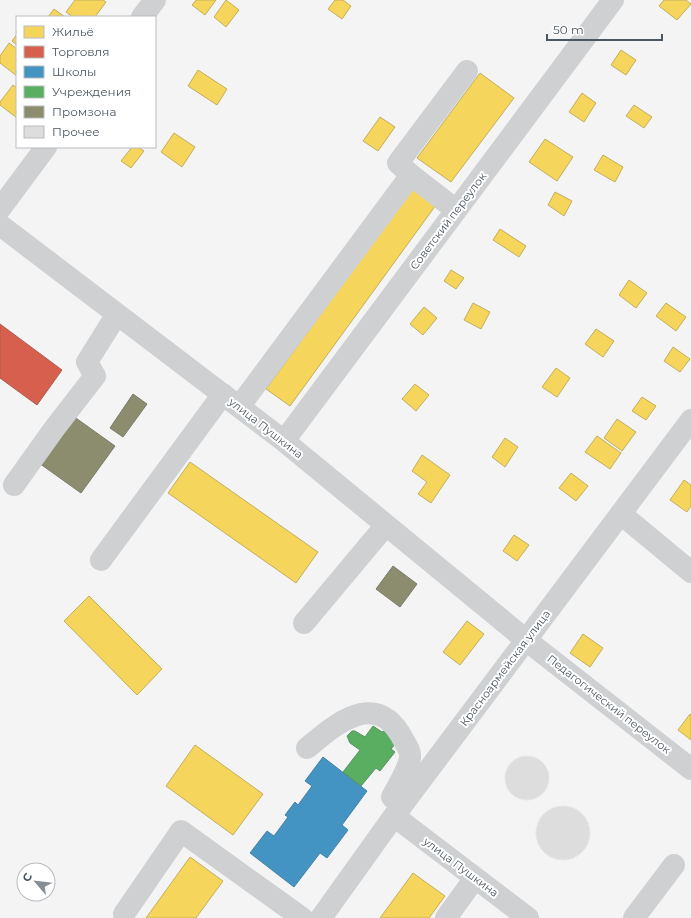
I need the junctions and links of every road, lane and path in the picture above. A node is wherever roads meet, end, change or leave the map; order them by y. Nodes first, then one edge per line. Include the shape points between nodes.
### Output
1 (155, 0) edge
2 (613, 0) edge
3 (143, 16) edge
4 (467, 71) dead end
5 (45, 148) edge
6 (411, 175) junction
7 (0, 209) edge
8 (456, 210) junction
9 (0, 225) edge
10 (117, 314) junction
11 (231, 401) junction
12 (691, 420) edge
13 (284, 441) junction
14 (14, 485) dead end
15 (621, 514) junction
16 (386, 525) junction
17 (101, 560) dead end
18 (691, 572) edge
19 (304, 623) dead end
20 (526, 640) junction
21 (307, 748) dead end
22 (691, 768) edge
23 (398, 811) junction
24 (674, 865) dead end
25 (475, 878) junction
26 (124, 914) dead end
27 (302, 918) edge
28 (321, 918) edge
29 (446, 918) edge
30 (528, 918) edge
31 (634, 918) edge

1 - 3 street
2 - 8 street, Советский переулок
4 - 6 street via 398,163
5 - 7 street
6 - 8 street
6 - 11 street
8 - 13 street, Советский переулок
9 - 10 street, улица Пушкина
10 - 11 street, улица Пушкина
10 - 14 street via 87,362 95,376
11 - 13 street, улица Пушкина
11 - 17 street
12 - 15 street, Красноармейская улица
13 - 16 street, улица Пушкина
15 - 18 street
15 - 20 street, Красноармейская улица
16 - 19 street
16 - 20 street, улица Пушкина
20 - 22 street, Педагогический переулок
20 - 23 street, Красноармейская улица
21 - 23 street via 354,716 372,714 388,720 398,728 410,756 407,770 392,797
23 - 25 street, улица Пушкина
23 - 28 street, Красноармейская улица
24 - 31 street
25 - 29 street
25 - 30 street, улица Пушкина
26 - 27 street via 181,831

